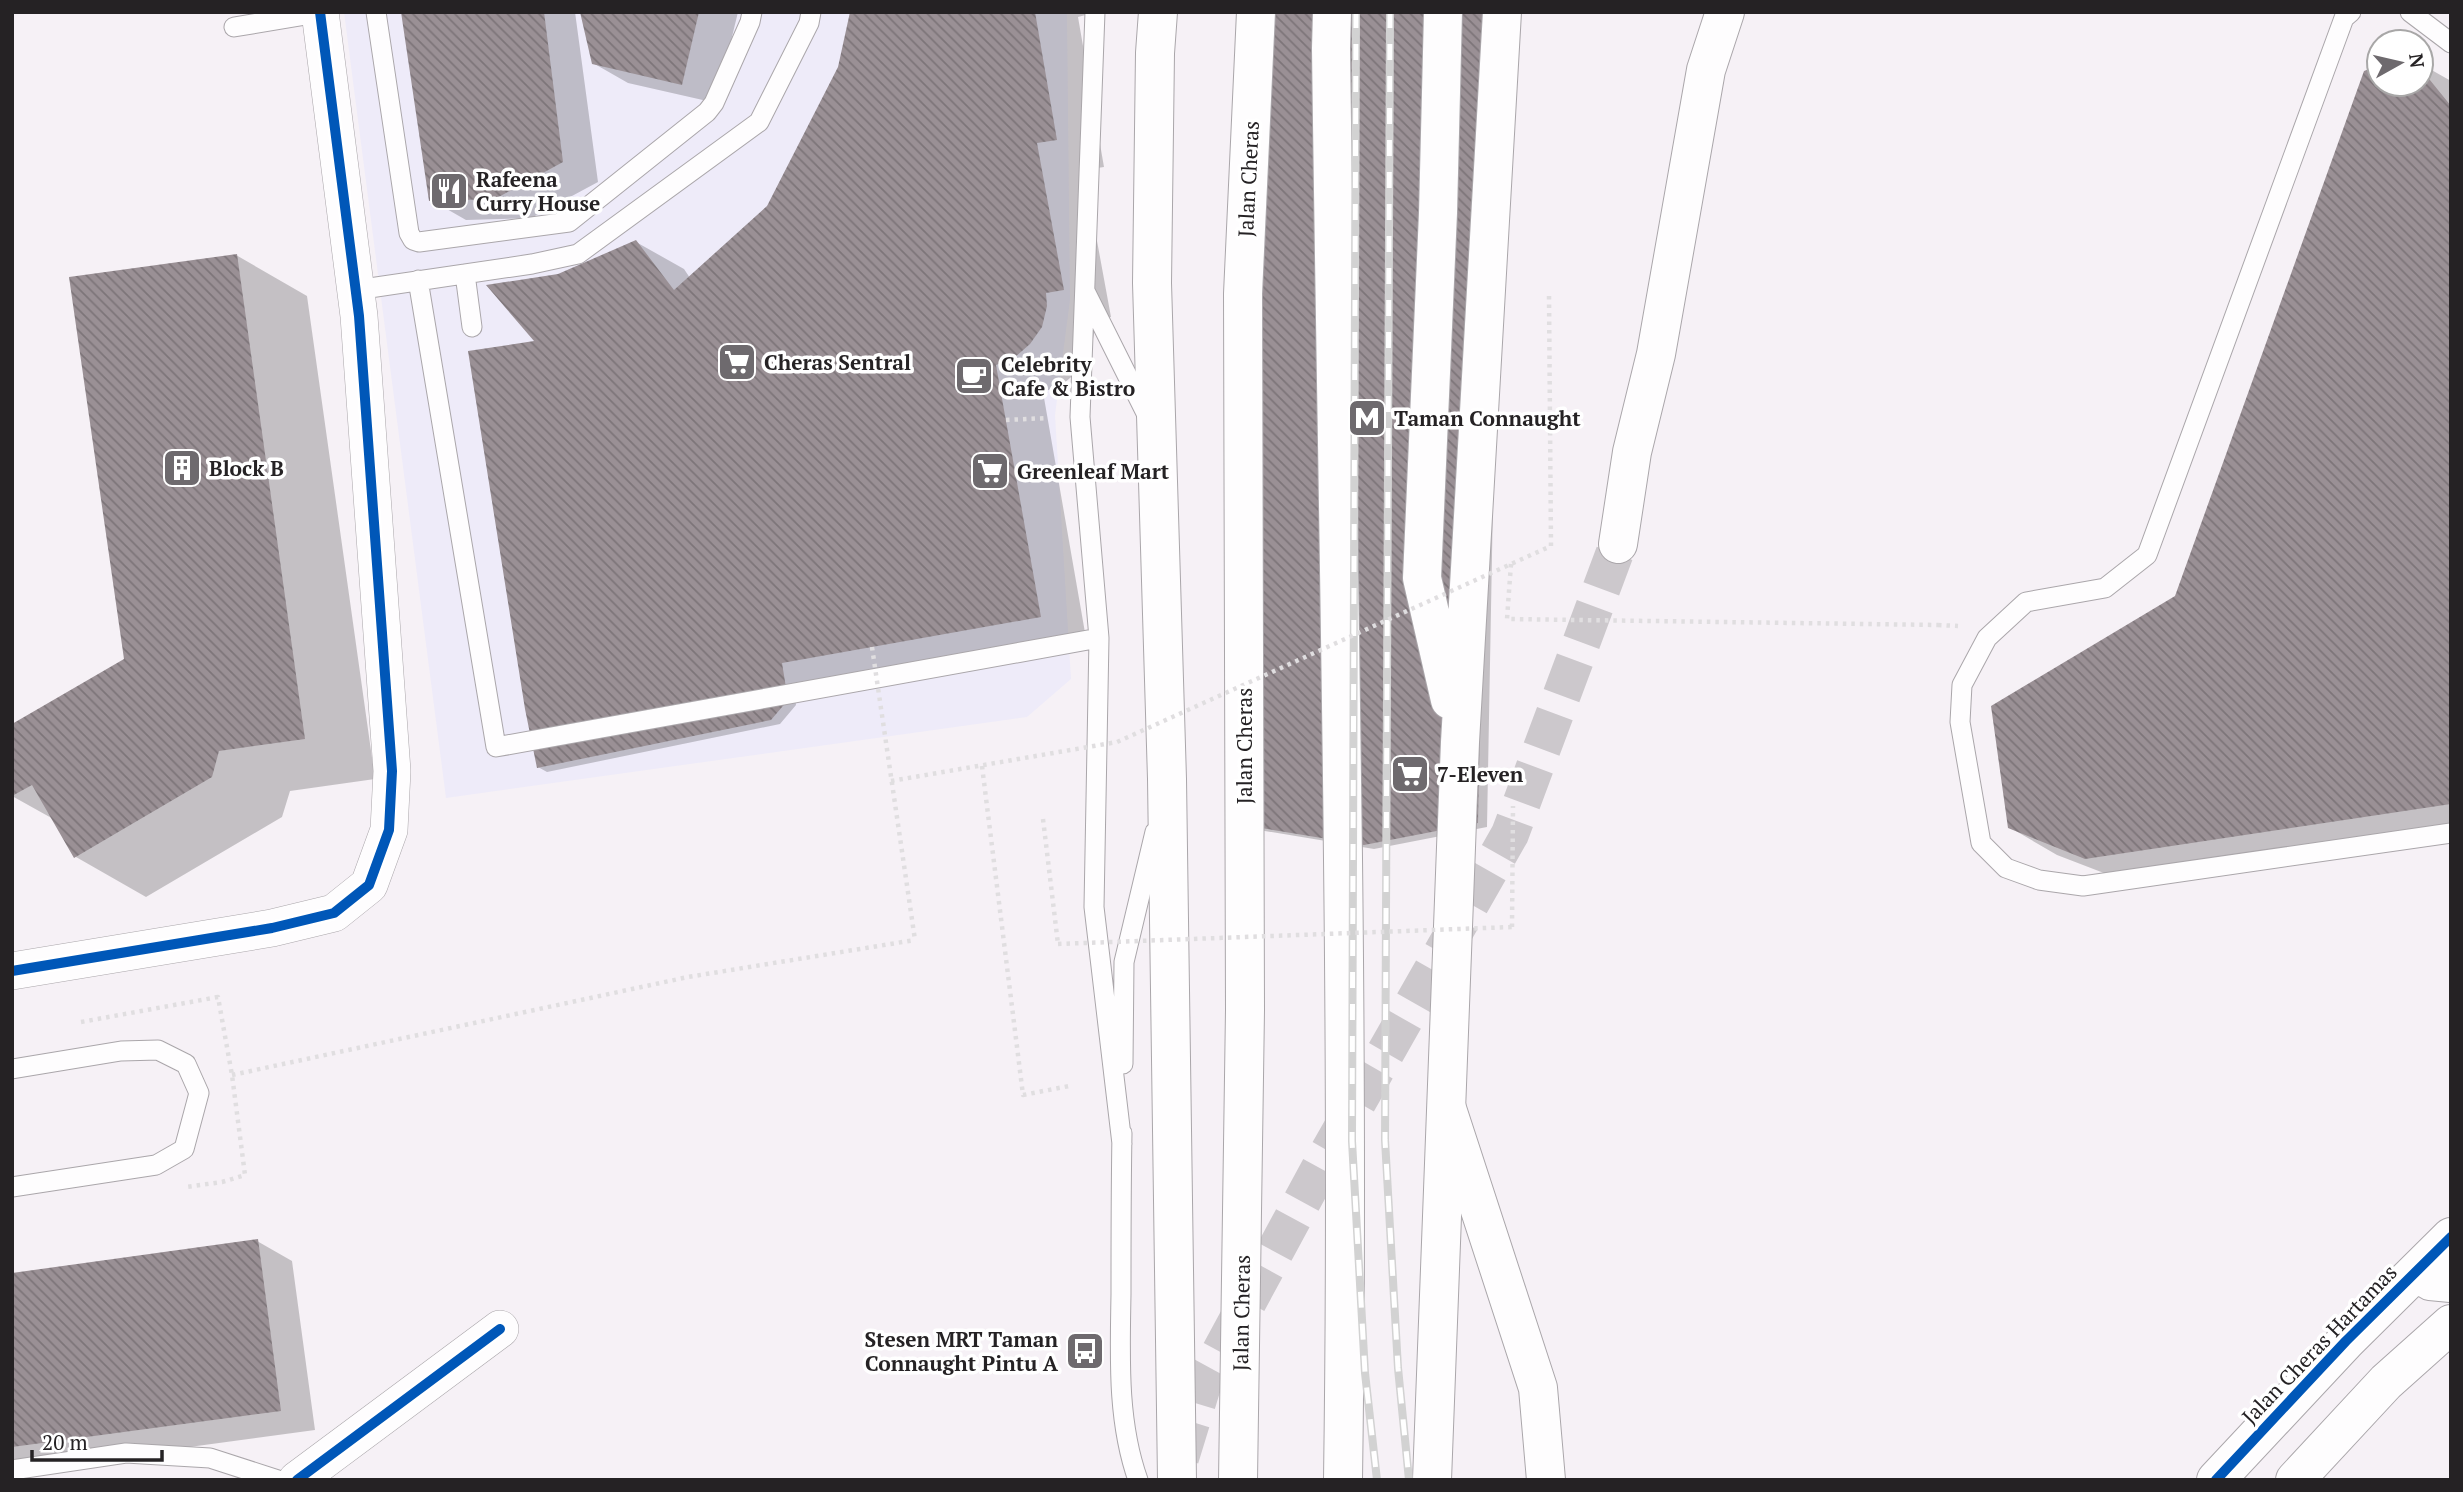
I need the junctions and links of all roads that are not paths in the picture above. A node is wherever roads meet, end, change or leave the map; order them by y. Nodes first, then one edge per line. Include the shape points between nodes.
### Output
1 (321, 12) edge
2 (376, 12) edge
3 (752, 12) edge
4 (811, 12) edge
5 (1095, 12) edge
6 (1158, 12) edge
7 (1256, 12) edge
8 (1332, 12) edge
9 (1443, 12) edge
10 (1502, 12) edge
11 (1725, 12) edge
12 (2351, 12) edge
13 (2410, 12) edge
14 (234, 27) dead end
15 (2451, 43) edge
16 (465, 274) junction
17 (418, 280) junction
18 (1085, 290) junction
19 (358, 303) junction
20 (472, 327) dead end
21 (1155, 431) junction
22 (1618, 544) tunnel mouth
23 (1099, 638) junction
24 (1460, 742) junction
25 (1167, 779) junction
26 (2451, 833) edge
27 (12, 971) edge
28 (12, 1069) edge
29 (1447, 1109) junction
30 (1122, 1144) junction
31 (12, 1187) edge
32 (2451, 1237) edge
33 (2434, 1277) edge
34 (2451, 1324) edge
35 (500, 1329) dead end
36 (12, 1470) edge
37 (278, 1480) edge
38 (297, 1480) edge
39 (1138, 1480) edge
40 (1177, 1480) edge
41 (1238, 1480) edge
42 (1343, 1480) edge
43 (1432, 1480) edge
44 (1546, 1480) edge
45 (2216, 1480) edge
46 (2295, 1480) edge

1 - 14 lane
1 - 19 street
2 - 3 lane via 409,233 419,242 569,222 707,112
4 - 16 lane via 759,122 578,254
5 - 18 lane
6 - 21 main road via 1152,283
7 - 41 main road, Jalan Cheras via 1242,294 1245,1010
8 - 42 main road via 1345,1041
9 - 24 main road via 1422,578
10 - 24 main road
11 - 22 main road via 1706,70
12 - 26 lane via 2344,18 2147,555 2105,588 2026,602 1987,638 1962,685 1960,722 1981,843 2006,868 2039,880 2083,886
13 - 15 lane
16 - 17 lane
16 - 20 lane
17 - 19 lane
17 - 23 lane via 496,747
18 - 21 lane
18 - 23 lane via 1080,417
19 - 27 street via 392,771 389,830 369,885 334,913 272,928
21 - 25 main road
23 - 30 lane via 1094,906
24 - 29 main road
25 - 30 lane via 1124,962
25 - 40 main road
28 - 31 lane via 121,1051 158,1050 186,1064 199,1093 184,1149 156,1164
29 - 43 main road
29 - 44 main road via 1538,1388
30 - 39 lane via 1123,1413
32 - 33 main road, Jalan Cheras Hartamas
33 - 45 main road, Jalan Cheras Hartamas via 2346,1341
34 - 46 main road via 2386,1382
35 - 38 street
36 - 37 lane via 126,1453 210,1458

